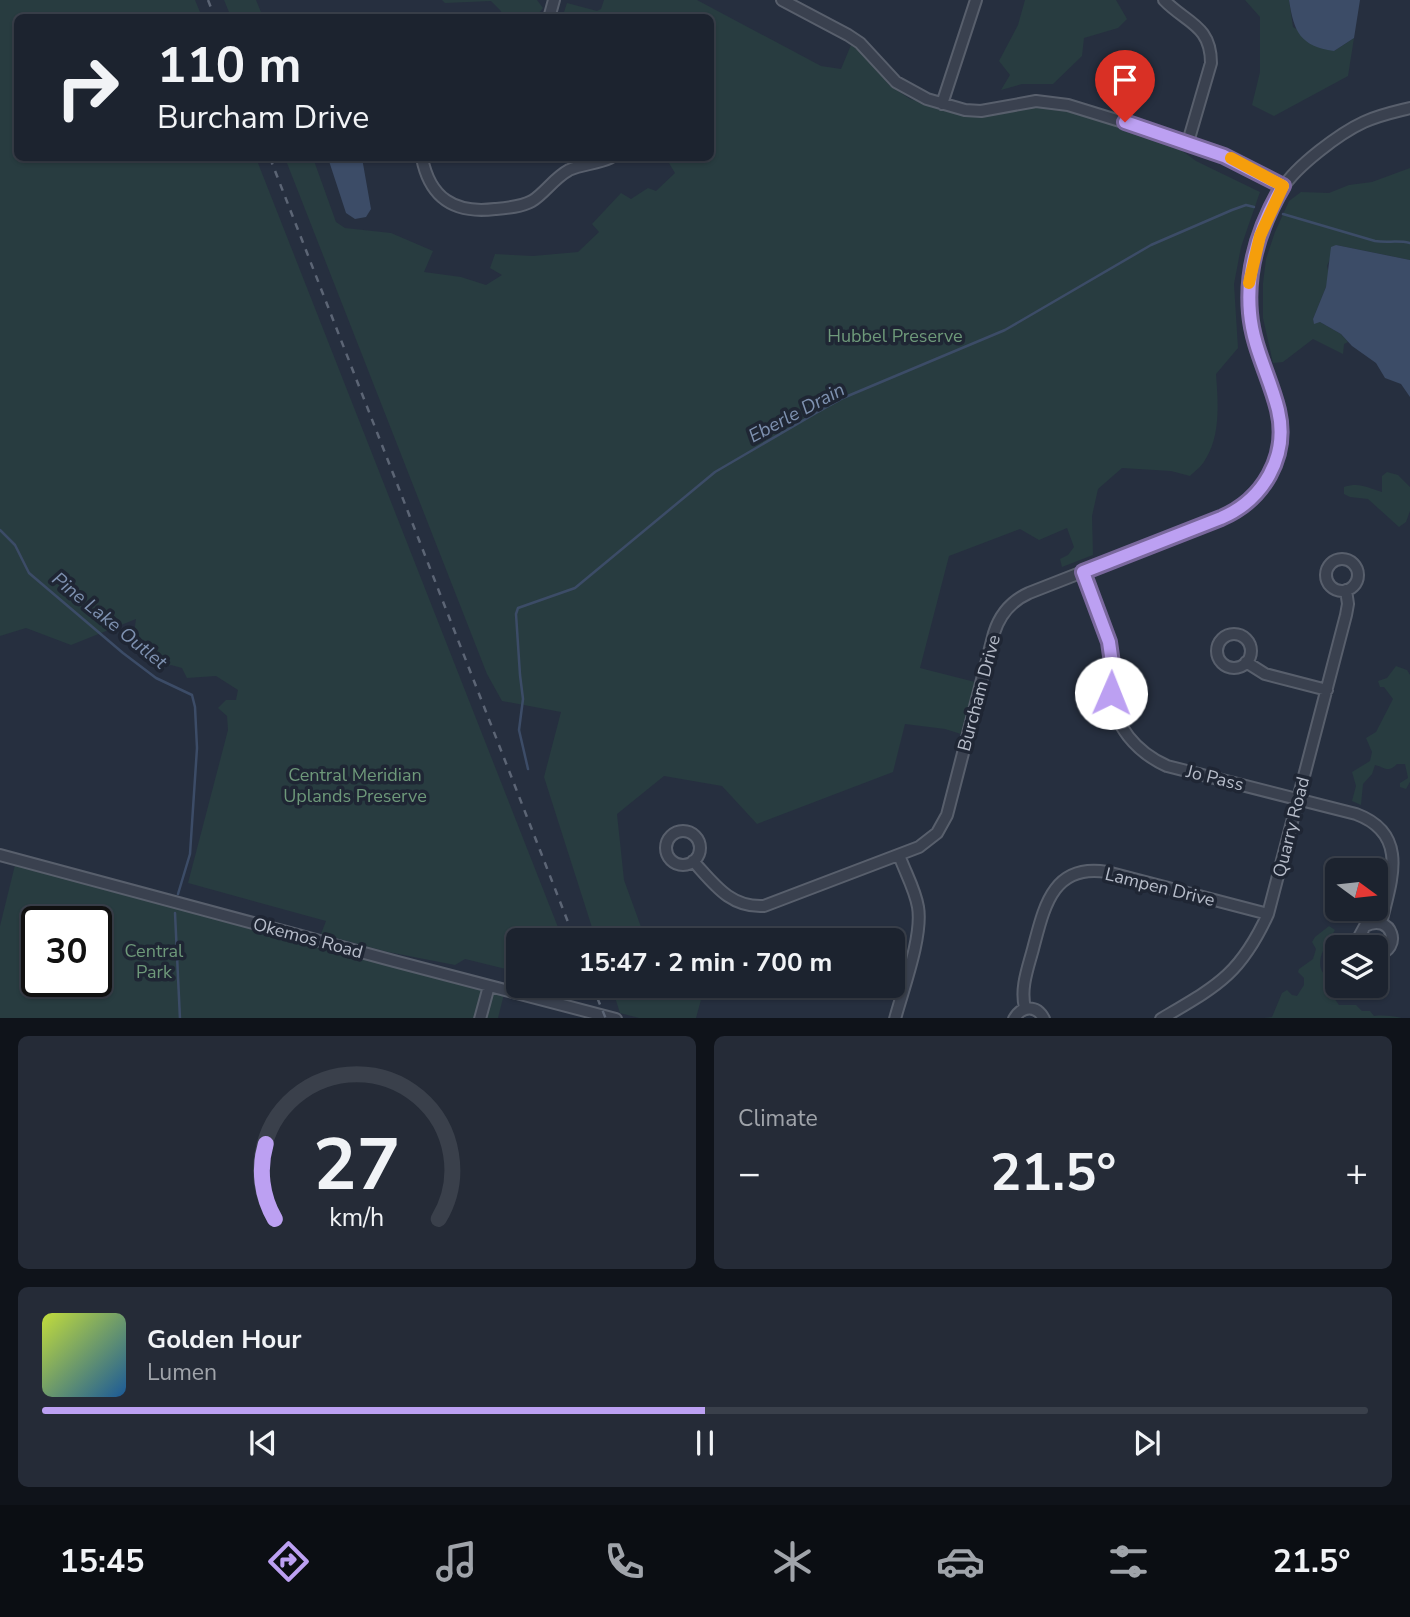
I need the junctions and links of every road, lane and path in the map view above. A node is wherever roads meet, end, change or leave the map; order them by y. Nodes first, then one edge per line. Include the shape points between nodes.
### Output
1 (782, 0) edge
2 (976, 0) edge
3 (1164, 0) edge
4 (942, 104) junction
5 (1410, 108) edge
6 (1188, 142) junction
7 (423, 161) edge
8 (600, 161) edge
9 (1283, 186) junction
10 (1083, 572) junction
11 (1346, 590) dead end
12 (1246, 662) dead end
13 (1327, 690) junction
14 (1298, 800) junction
15 (0, 855) edge
16 (899, 855) junction
17 (693, 861) dead end
18 (1269, 914) junction
19 (1381, 923) junction
20 (1360, 935) edge
21 (1388, 947) edge
22 (489, 986) junction
23 (1025, 1008) junction
24 (480, 1018) edge
25 (616, 1018) edge
26 (895, 1018) edge
27 (1014, 1018) edge
28 (1044, 1018) edge
29 (1161, 1018) edge

1 - 4 street via 860,43 896,82
2 - 4 street
3 - 6 street via 1201,30 1212,51
4 - 6 street via 981,111 1050,102
5 - 9 street, Burcham Drive via 1353,128
6 - 9 street
7 - 8 street via 435,192 448,202 476,211 527,203 561,175
9 - 10 street, Burcham Drive via 1258,243 1249,290 1254,341 1280,419 1279,449 1270,476 1252,499 1228,515
10 - 14 street, Jo Pass via 1109,642 1115,712 1136,745 1167,766
10 - 16 street, Burcham Drive via 1023,596 1002,614 945,822 926,844
11 - 13 street, Quarry Road via 1348,609
12 - 13 street via 1265,674
13 - 14 street, Quarry Road
14 - 18 street, Quarry Road
14 - 19 street, Jo Pass via 1362,817 1383,834 1393,868
15 - 22 street, Okemos Road
16 - 17 street, Burcham Drive via 756,907 728,897
16 - 26 street via 919,918
18 - 23 street, Lampen Drive via 1107,872 1080,873 1056,888 1044,908 1024,985
18 - 29 street, Quarry Road via 1228,976
19 - 20 street via 1373,922
19 - 21 street, Jo Pass via 1392,940
22 - 24 street
22 - 25 street, Okemos Road
23 - 27 street
23 - 28 street via 1037,1010

